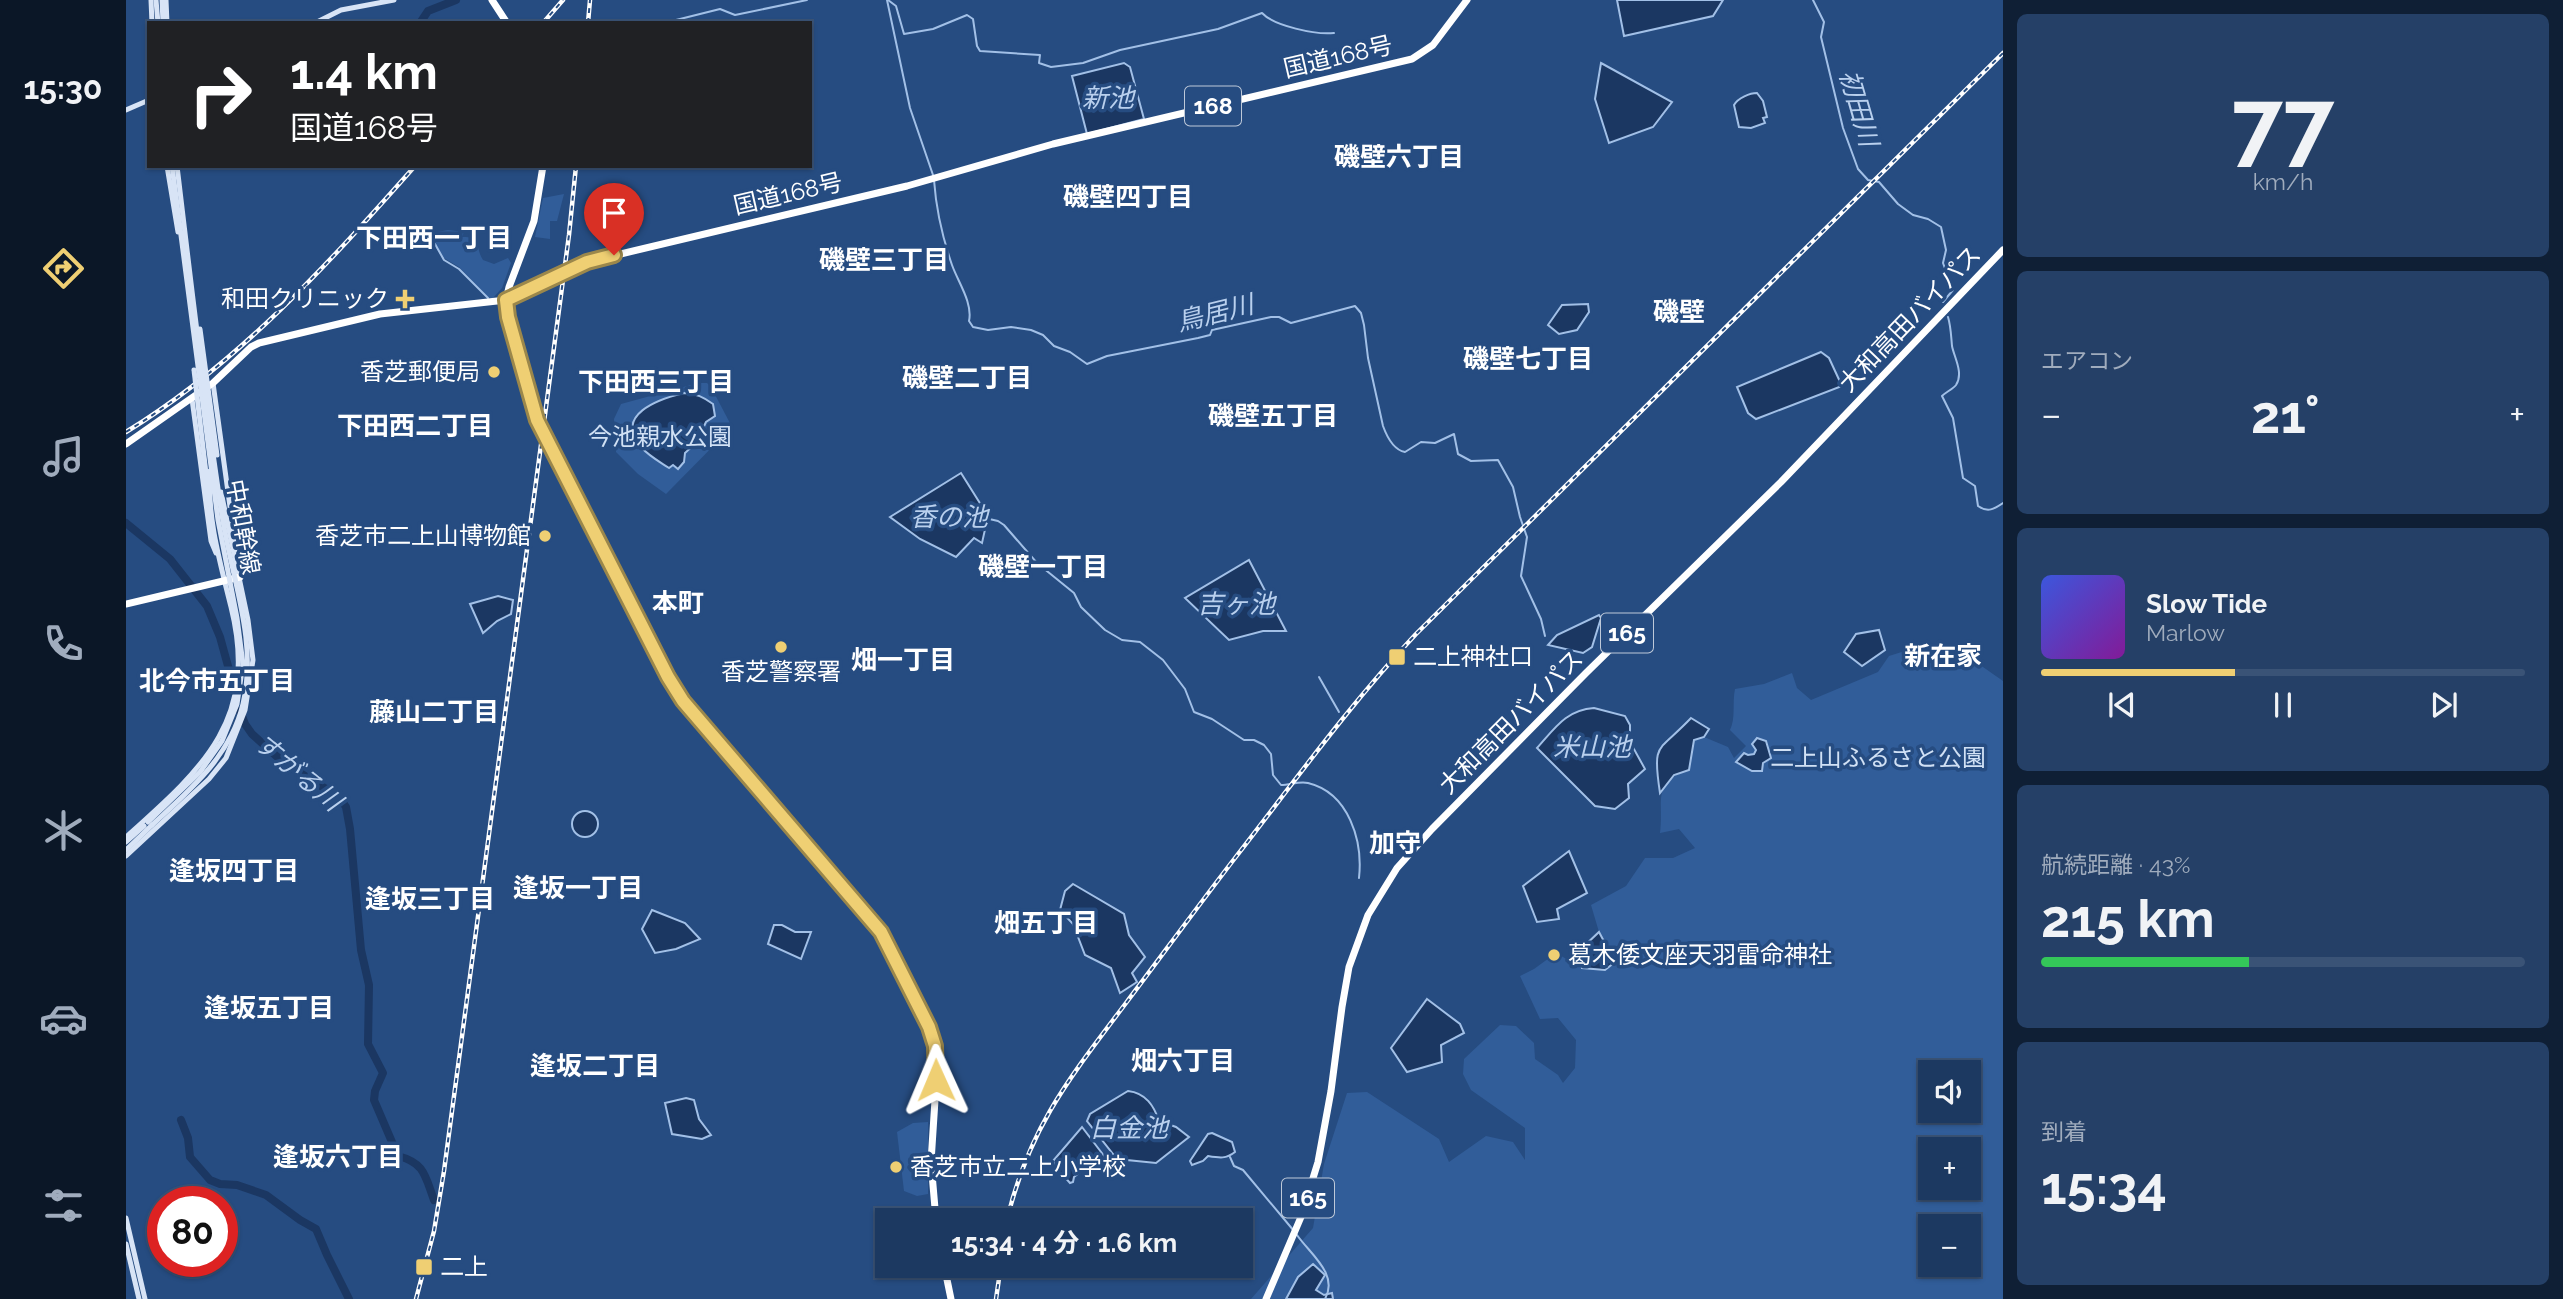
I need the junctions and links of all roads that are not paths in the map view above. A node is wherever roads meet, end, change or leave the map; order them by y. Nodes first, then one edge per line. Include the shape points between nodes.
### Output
1 (151, 0) edge
2 (156, 0) edge
3 (164, 0) edge
4 (394, 0) edge
5 (492, 0) edge
6 (1467, 0) edge
7 (152, 21) edge
8 (158, 21) edge
9 (165, 21) edge
10 (319, 21) edge
11 (506, 21) edge
12 (147, 101) edge
13 (126, 110) edge
14 (174, 168) edge
15 (174, 168) edge
16 (174, 168) edge
17 (543, 168) edge
18 (2003, 250) edge
19 (514, 274) junction
20 (530, 289) junction
21 (506, 300) junction
22 (192, 302) junction
23 (192, 318) dead end
24 (198, 344) dead end
25 (213, 383) junction
26 (192, 399) junction
27 (126, 444) edge
28 (222, 496) junction
29 (209, 499) junction
30 (220, 563) junction
31 (237, 564) junction
32 (240, 577) junction
33 (224, 580) junction
34 (126, 604) edge
35 (150, 824) junction
36 (126, 837) edge
37 (126, 842) edge
38 (126, 853) edge
39 (935, 1208) edge
40 (126, 1217) edge
41 (126, 1244) edge
42 (947, 1278) edge
43 (139, 1299) edge
44 (145, 1299) edge
45 (951, 1299) edge
46 (1266, 1299) edge

1 - 7 main road
2 - 8 main road
3 - 9 main road
4 - 10 main road via 341,10
5 - 11 highway
6 - 20 highway, 国道168号 / 168 via 1433,44 1412,59 587,262
12 - 13 main road
14 - 22 main road, 中和幹線, bridge
15 - 23 main road
16 - 24 main road
17 - 19 highway via 534,221
18 - 46 highway, 大和高田バイパス / 165 via 1781,482 1413,849 1381,893 1357,942 1345,983 1331,1091 1311,1189
19 - 20 highway via 517,286
19 - 21 highway
20 - 21 highway, 国道168号 / 168
21 - 25 highway, 国道168号 / 168 via 380,314 259,343
21 - 39 highway via 537,420 668,677 683,701 867,914 888,944 929,1027 935,1058
22 - 28 main road, bridge via 203,342
22 - 29 main road, bridge via 191,339
22 - 35 main road, 中和幹線, bridge via 248,666 242,706 227,744 205,775
25 - 26 highway, 国道168号 / 168
25 - 31 main road
26 - 27 highway, 国道168号 / 168
26 - 30 main road via 211,541
28 - 29 main road via 209,439
28 - 31 main road
29 - 30 main road
30 - 33 main road
31 - 32 main road
32 - 33 highway
32 - 38 main road, bridge via 253,660 244,710 226,758 209,779
33 - 34 highway
33 - 36 main road, bridge via 237,647 237,692 232,707 203,763
35 - 37 main road, 中和幹線
35 - 38 main road, 中和幹線
40 - 44 main road
41 - 43 main road
42 - 45 highway

